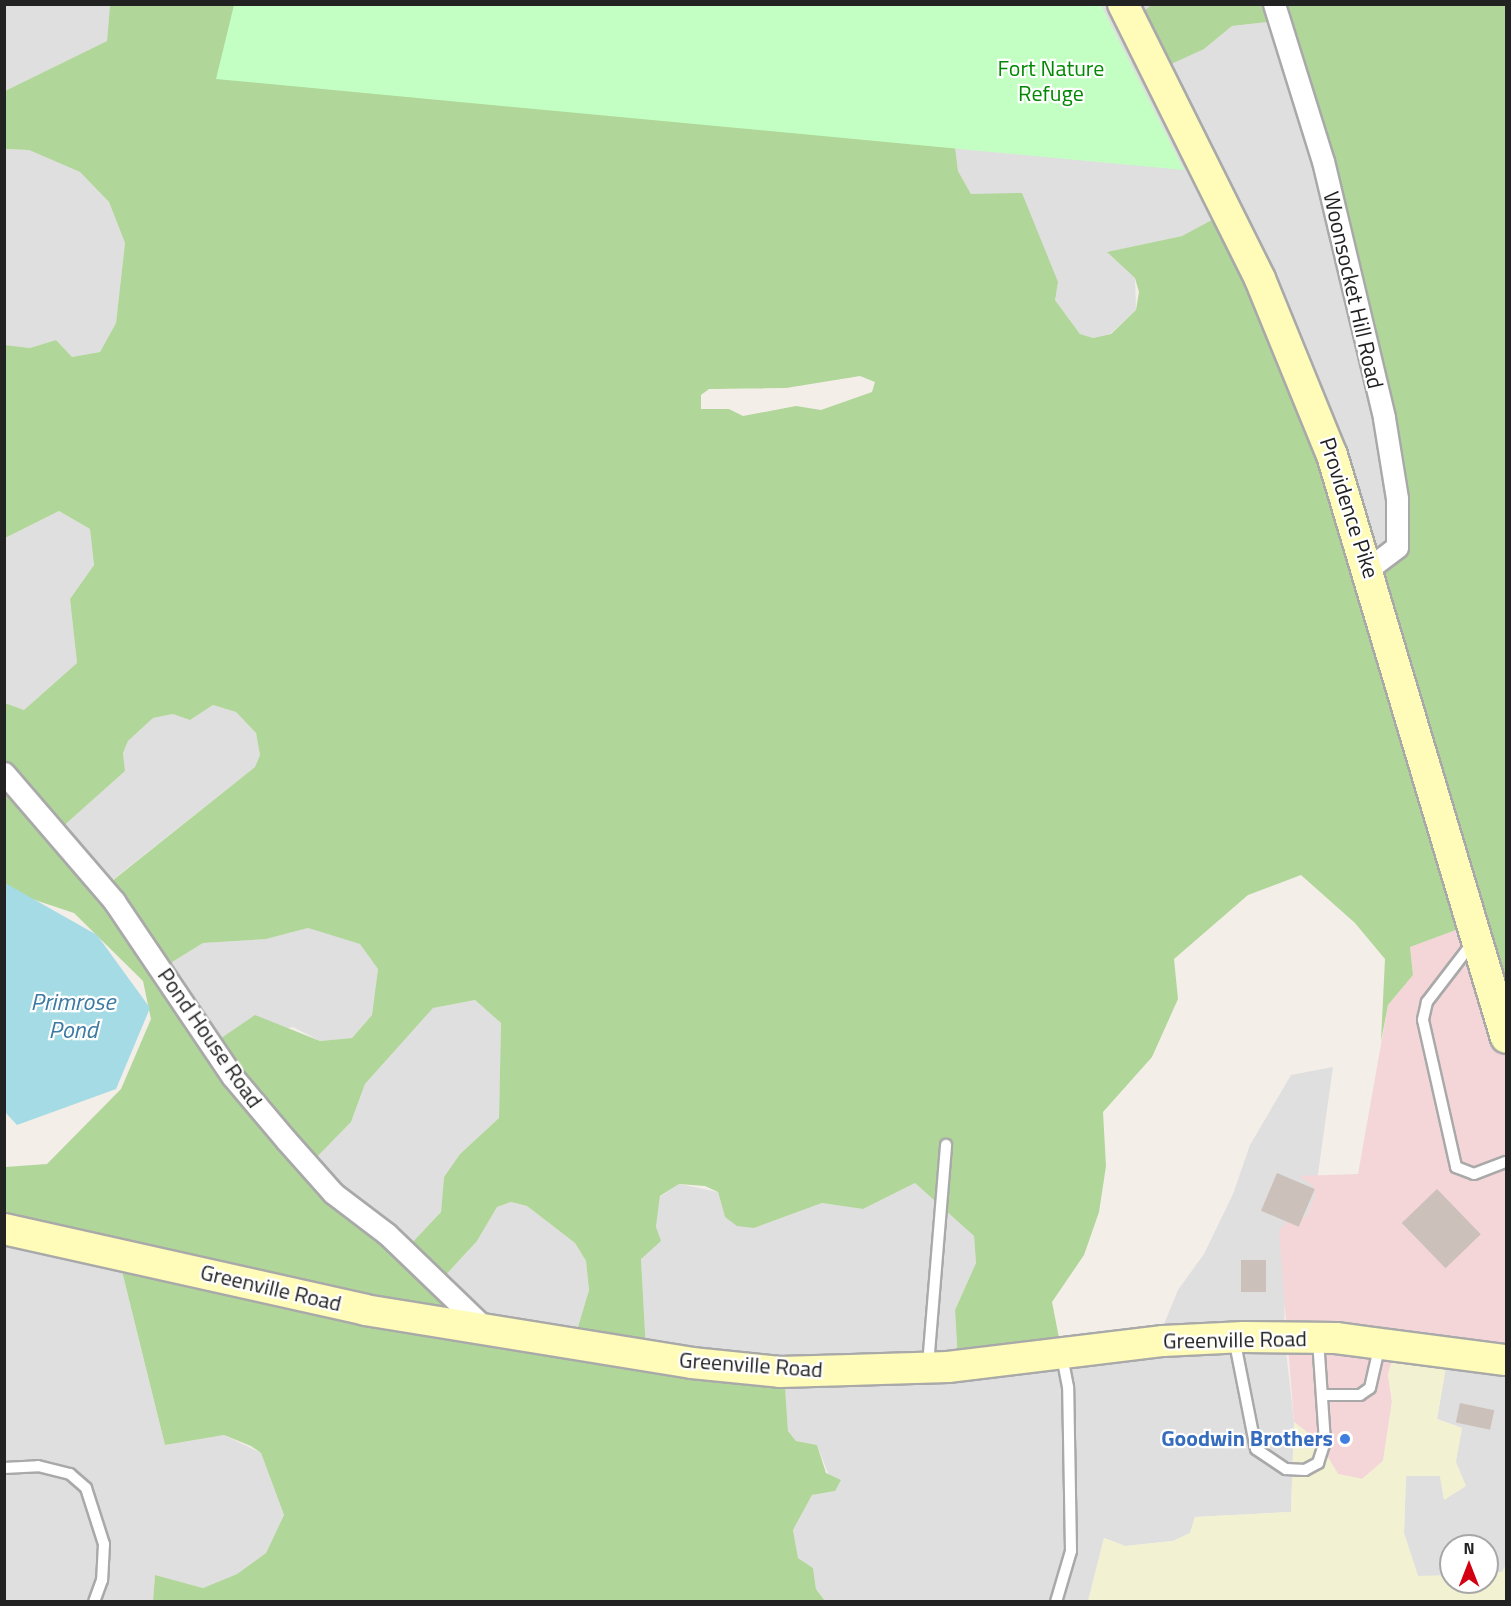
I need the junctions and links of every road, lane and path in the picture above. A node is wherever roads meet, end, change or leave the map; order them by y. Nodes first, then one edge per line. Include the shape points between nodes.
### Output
1 (1123, 4) edge
2 (1274, 4) edge
3 (1369, 568) junction
4 (4, 773) edge
5 (1477, 938) junction
6 (1506, 1038) edge
7 (946, 1145) dead end
8 (1506, 1162) edge
9 (4, 1229) edge
10 (490, 1332) junction
11 (1234, 1338) junction
12 (1317, 1338) junction
13 (1381, 1343) junction
14 (1062, 1352) junction
15 (1506, 1360) edge
16 (928, 1368) junction
17 (1322, 1395) junction
18 (4, 1468) edge
19 (94, 1602) edge
20 (1056, 1602) edge

1 - 3 main road, Providence Pike via 1297,361
2 - 3 street, Woonsocket Hill Road via 1323,161 1384,418 1397,498 1397,547
3 - 5 main road, Providence Pike
4 - 10 street, Pond House Road via 114,901 232,1076 286,1140 333,1193 387,1234
5 - 6 main road, Providence Pike
5 - 8 lane via 1427,1002 1423,1020 1456,1167 1474,1174
7 - 16 lane
9 - 10 main road, Greenville Road via 365,1310
10 - 16 main road, Greenville Road via 780,1372
11 - 12 main road, Greenville Road
11 - 14 main road, Greenville Road
11 - 17 lane via 1256,1449 1264,1457 1286,1469 1318,1463 1325,1442
12 - 13 main road, Greenville Road
12 - 17 lane
13 - 15 main road, Greenville Road
13 - 17 lane via 1370,1388 1360,1395
14 - 16 main road, Greenville Road
14 - 20 lane via 1068,1387 1071,1551
18 - 19 lane via 38,1466 70,1474 86,1488 104,1544 102,1580

